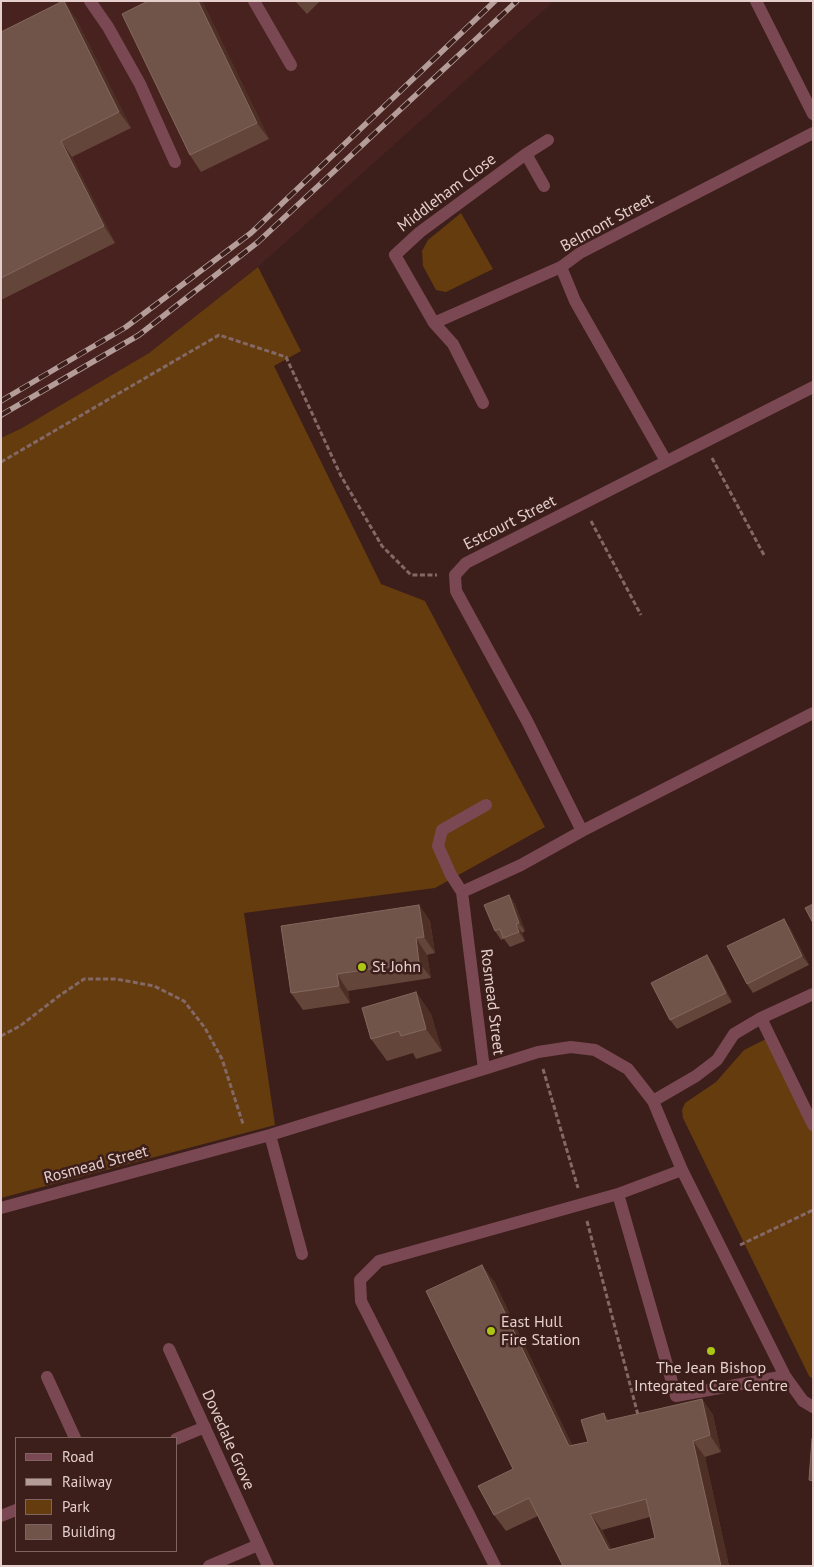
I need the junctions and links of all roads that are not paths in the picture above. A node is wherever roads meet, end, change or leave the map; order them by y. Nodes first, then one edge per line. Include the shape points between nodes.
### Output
1 (90, 1) edge
2 (254, 1) edge
3 (756, 1) edge
4 (291, 65) dead end
5 (813, 114) edge
6 (813, 134) edge
7 (548, 140) dead end
8 (526, 154) junction
9 (175, 162) dead end
10 (544, 186) dead end
11 (561, 267) junction
12 (434, 323) junction
13 (813, 387) edge
14 (484, 403) dead end
15 (666, 462) junction
16 (813, 712) edge
17 (486, 805) dead end
18 (582, 831) junction
19 (462, 892) junction
20 (813, 994) edge
21 (761, 1018) junction
22 (484, 1069) junction
23 (652, 1101) junction
24 (813, 1126) edge
25 (270, 1135) junction
26 (682, 1170) junction
27 (618, 1194) junction
28 (1, 1208) edge
29 (302, 1254) dead end
30 (169, 1349) dead end
31 (785, 1376) junction
32 (47, 1377) dead end
33 (813, 1407) edge
34 (205, 1427) junction
35 (75, 1437) edge
36 (178, 1438) edge
37 (15, 1510) edge
38 (1, 1516) edge
39 (258, 1545) junction
40 (208, 1566) edge
41 (268, 1566) edge
42 (495, 1566) edge

1 - 9 street via 140,84
2 - 4 street
3 - 5 street
6 - 11 street, Belmont Street via 580,253
7 - 8 street, Middleham Close
8 - 10 street
8 - 12 street, Middleham Close via 395,254
11 - 12 street
11 - 15 street, Belmont Street via 576,301
12 - 14 street via 453,344
13 - 15 street, Estcourt Street
15 - 18 street, Estcourt Street via 466,563 455,574 456,591
16 - 18 street
17 - 19 street via 442,830 438,846
18 - 19 street via 521,865
19 - 22 street, Rosmead Street
20 - 21 street
21 - 23 street via 734,1034 717,1060 696,1076
21 - 24 street
22 - 23 street via 538,1052 571,1047 595,1050 628,1069
22 - 25 street, Rosmead Street
23 - 26 street
25 - 28 street, Rosmead Street
25 - 29 street
26 - 27 street
26 - 31 street
27 - 31 street via 676,1396
27 - 42 street via 379,1261 360,1280 361,1301
30 - 34 street, Dovedale Grove
31 - 33 street via 804,1401
32 - 35 street
34 - 36 street
34 - 39 street, Dovedale Grove
37 - 38 street
39 - 40 street
39 - 41 street, Dovedale Grove

